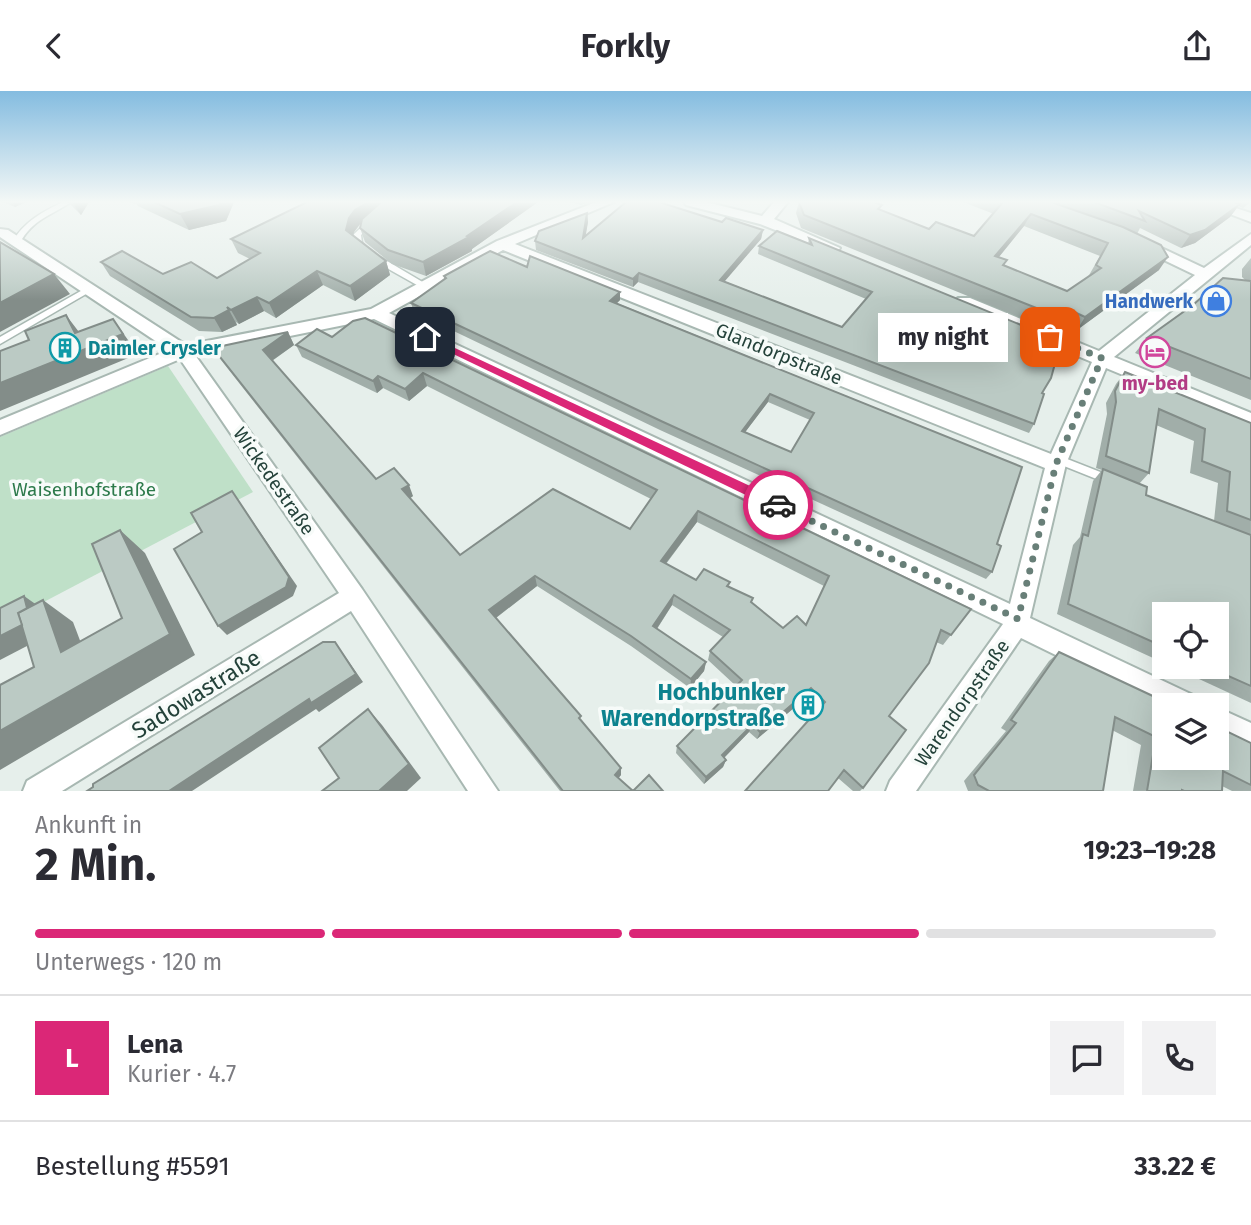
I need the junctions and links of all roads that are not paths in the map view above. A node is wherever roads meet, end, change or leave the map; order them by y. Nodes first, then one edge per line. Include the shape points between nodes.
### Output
1 (13, 235) edge
2 (357, 235) edge
3 (525, 235) edge
4 (798, 235) edge
5 (10, 237) joint
6 (1251, 238) edge
7 (1133, 241) edge
8 (502, 244) junction
9 (843, 253) edge
10 (1206, 274) junction
11 (1229, 284) edge
12 (427, 287) junction
13 (89, 289) junction
14 (946, 295) edge
15 (376, 313) junction
16 (0, 341) edge
17 (183, 351) junction
18 (1102, 358) junction
19 (1251, 421) edge
20 (0, 428) edge
21 (1057, 462) junction
22 (1119, 485) edge
23 (354, 596) junction
24 (1018, 622) junction
25 (1162, 693) edge
26 (1229, 726) edge
27 (1251, 736) edge
28 (37, 791) edge
29 (484, 791) edge
30 (900, 791) edge

1 - 5 lane
2 - 12 lane via 358,244 388,268
3 - 8 street
4 - 9 street
5 - 13 street, Wickedestraße
6 - 10 street, Warendorpstraße
7 - 10 street
8 - 12 street
8 - 21 street, Glandorpstraße
10 - 11 street
10 - 18 street, Warendorpstraße
12 - 15 street
13 - 16 lane
13 - 17 street, Wickedestraße
14 - 18 street
15 - 17 street
15 - 24 street
17 - 20 street
17 - 23 street, Wickedestraße
18 - 19 street
18 - 21 street, Warendorpstraße
21 - 22 lane
21 - 24 street, Warendorpstraße
23 - 28 street, Sadowastraße
23 - 29 street, Wickedestraße
24 - 25 street
24 - 30 street, Warendorpstraße
26 - 27 street

